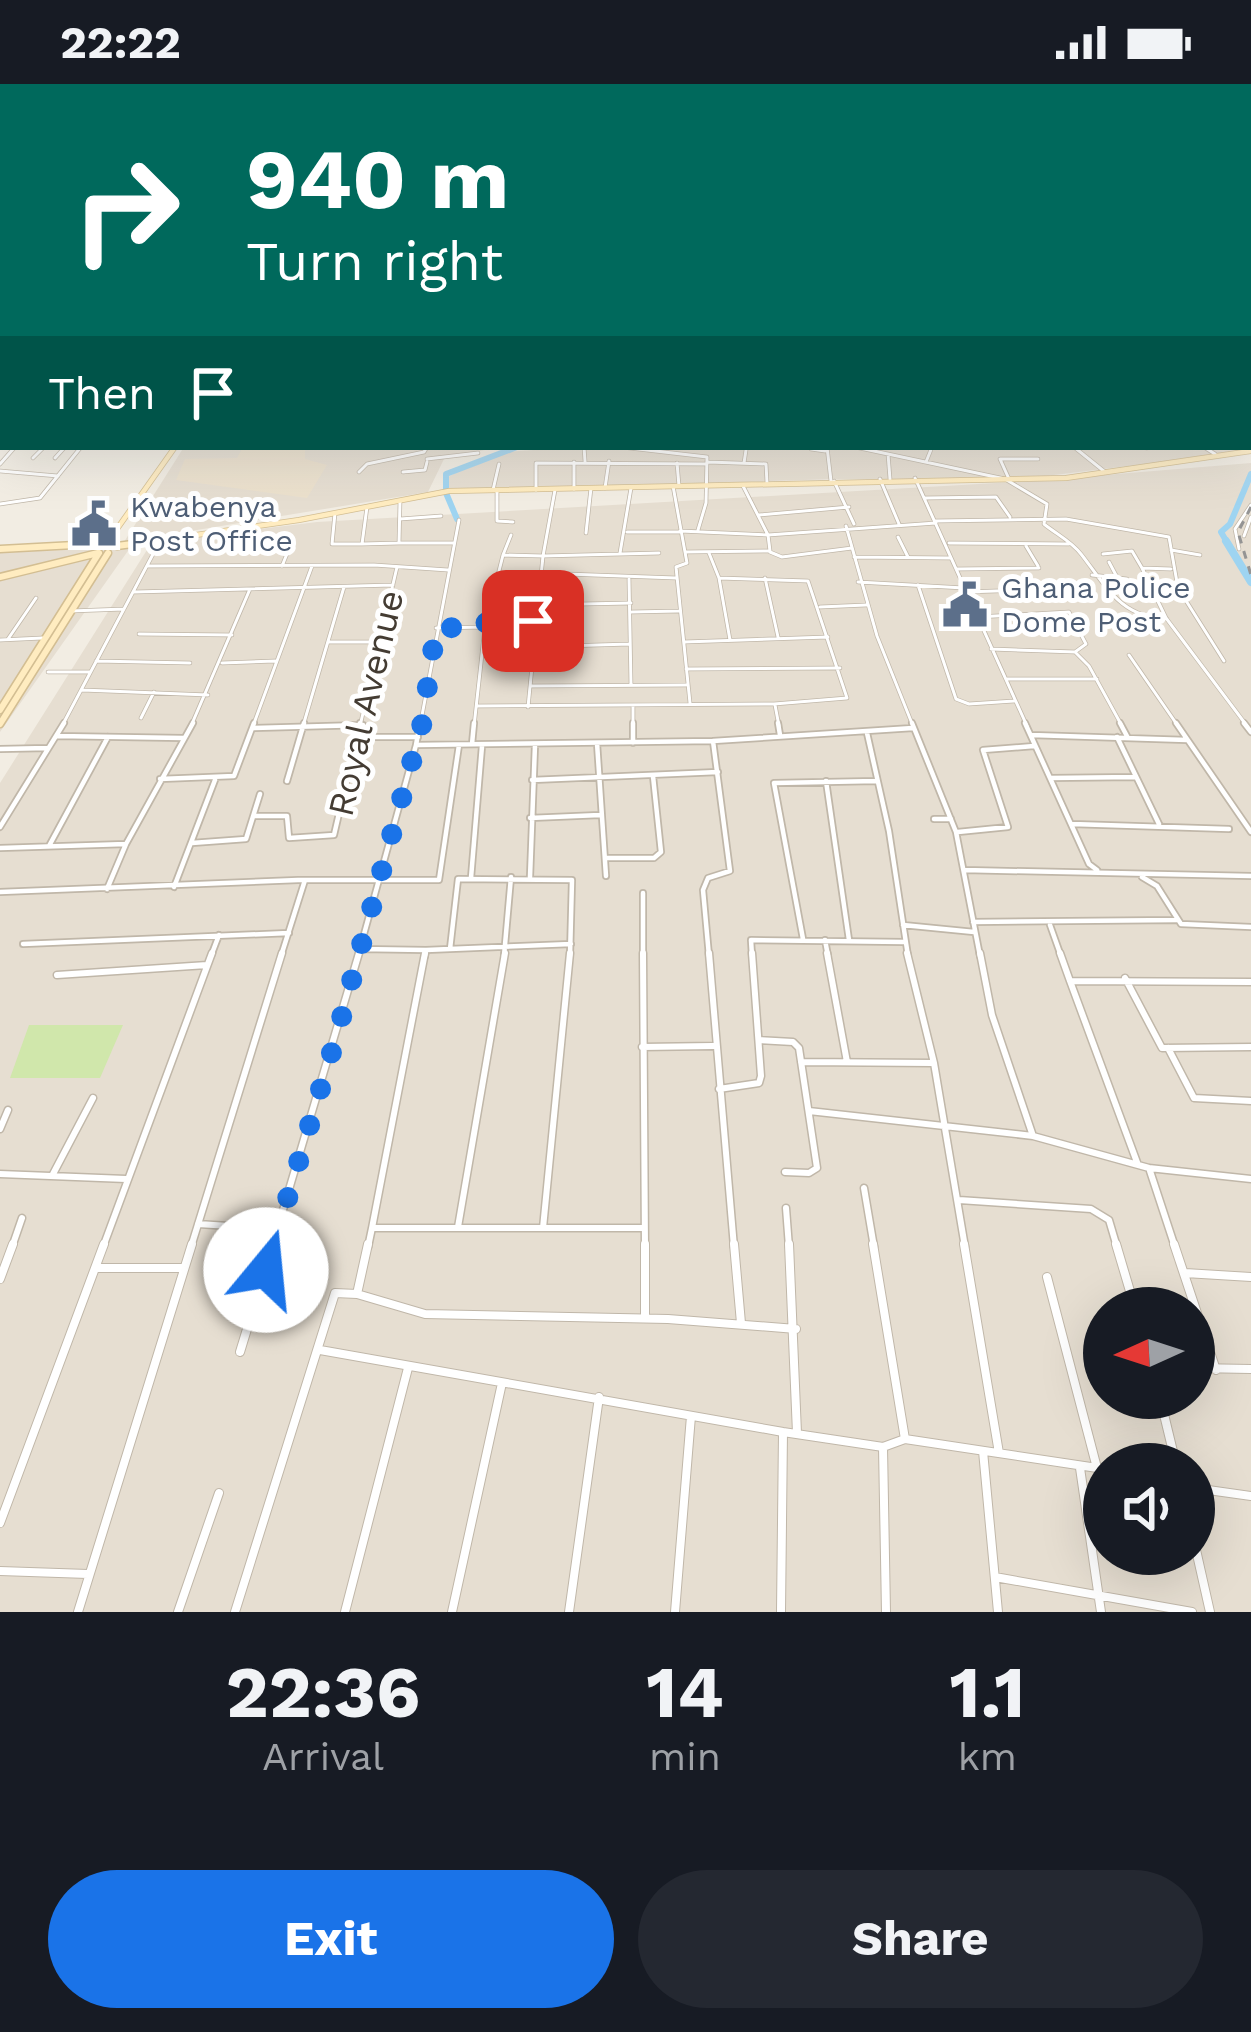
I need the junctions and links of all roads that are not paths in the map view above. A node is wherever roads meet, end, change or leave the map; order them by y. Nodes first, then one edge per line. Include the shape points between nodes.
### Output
1 (41, 450) edge
2 (62, 450) edge
3 (79, 450) edge
4 (173, 450) edge
5 (421, 450) edge
6 (425, 450) edge
7 (584, 450) edge
8 (624, 450) edge
9 (697, 450) edge
10 (746, 450) dead end
11 (826, 450) edge
12 (871, 450) edge
13 (931, 450) edge
14 (1081, 450) edge
15 (1209, 450) edge
16 (1245, 450) edge
17 (478, 454) dead end
18 (888, 454) junction
19 (1215, 454) junction
20 (697, 456) junction
21 (770, 457) dead end
22 (33, 458) dead end
23 (55, 458) dead end
24 (427, 459) junction
25 (1038, 459) dead end
26 (586, 461) junction
27 (609, 461) junction
28 (574, 462) junction
29 (926, 462) junction
30 (707, 463) junction
31 (743, 463) junction
32 (765, 463) junction
33 (499, 464) dead end
34 (677, 464) junction
35 (0, 471) edge
36 (359, 472) dead end
37 (404, 472) dead end
38 (1105, 472) junction
39 (58, 476) junction
40 (915, 478) junction
41 (880, 479) junction
42 (890, 479) junction
43 (1007, 479) junction
44 (832, 481) junction
45 (767, 483) junction
46 (742, 484) junction
47 (707, 485) junction
48 (676, 486) junction
49 (631, 487) junction
50 (591, 488) junction
51 (605, 488) junction
52 (556, 489) junction
53 (574, 489) junction
54 (495, 490) junction
55 (536, 490) junction
56 (925, 498) junction
57 (400, 501) junction
58 (0, 504) edge
59 (1251, 505) edge
60 (367, 507) junction
61 (848, 507) junction
62 (335, 513) junction
63 (757, 515) junction
64 (441, 516) dead end
65 (1251, 517) edge
66 (400, 519) junction
67 (1010, 519) junction
68 (1043, 519) junction
69 (460, 520) dead end
70 (513, 522) dead end
71 (935, 522) junction
72 (899, 524) junction
73 (850, 526) junction
74 (698, 530) junction
75 (680, 531) junction
76 (586, 532) dead end
77 (627, 532) junction
78 (730, 532) junction
79 (1236, 532) junction
80 (511, 535) dead end
81 (767, 535) junction
82 (1244, 536) junction
83 (898, 537) dead end
84 (1251, 539) edge
85 (160, 541) junction
86 (400, 543) junction
87 (454, 543) junction
88 (946, 543) junction
89 (362, 544) junction
90 (1070, 544) junction
91 (1026, 546) junction
92 (852, 548) junction
93 (1238, 548) dead end
94 (0, 549) edge
95 (107, 549) junction
96 (289, 549) dead end
97 (1171, 550) junction
98 (685, 552) junction
99 (769, 552) junction
100 (620, 553) junction
101 (658, 553) dead end
102 (709, 553) junction
103 (735, 553) junction
104 (1103, 554) dead end
105 (503, 555) junction
106 (1200, 555) dead end
107 (543, 556) junction
108 (854, 557) junction
109 (908, 557) junction
110 (952, 557) junction
111 (1109, 562) dead end
112 (148, 566) junction
113 (282, 566) junction
114 (312, 566) junction
115 (397, 567) junction
116 (1142, 568) junction
117 (957, 569) junction
118 (1173, 569) junction
119 (448, 571) junction
120 (539, 573) junction
121 (1092, 574) junction
122 (0, 577) edge
123 (676, 578) junction
124 (719, 578) junction
125 (765, 578) junction
126 (628, 579) junction
127 (1118, 579) junction
128 (1127, 579) dead end
129 (858, 582) junction
130 (393, 585) junction
131 (918, 585) junction
132 (344, 586) junction
133 (250, 589) junction
134 (303, 589) junction
135 (965, 590) junction
136 (1025, 590) dead end
137 (134, 592) junction
138 (36, 598) dead end
139 (632, 603) junction
140 (578, 604) junction
141 (866, 604) junction
142 (535, 605) junction
143 (820, 607) junction
144 (124, 609) junction
145 (71, 611) junction
146 (680, 611) junction
147 (632, 613) junction
148 (977, 617) junction
149 (487, 619) junction
150 (1167, 620) junction
151 (533, 621) junction
152 (485, 627) junction
153 (436, 628) junction
154 (139, 634) dead end
155 (232, 635) junction
156 (830, 637) junction
157 (46, 638) junction
158 (8, 639) junction
159 (778, 639) junction
160 (0, 640) edge
161 (730, 640) junction
162 (684, 642) junction
163 (330, 643) junction
164 (380, 643) junction
165 (631, 644) junction
166 (580, 646) junction
167 (531, 647) junction
168 (991, 649) junction
169 (1076, 652) junction
170 (1130, 655) dead end
171 (96, 661) junction
172 (275, 661) junction
173 (1224, 661) dead end
174 (190, 663) dead end
175 (222, 663) junction
176 (840, 668) junction
177 (686, 669) junction
178 (48, 672) dead end
179 (90, 672) junction
180 (1004, 679) junction
181 (1097, 679) junction
182 (631, 685) junction
183 (688, 685) junction
184 (530, 686) junction
185 (80, 690) junction
186 (154, 692) junction
187 (208, 695) junction
188 (1014, 701) junction
189 (774, 704) junction
190 (690, 705) junction
191 (477, 706) junction
192 (633, 706) junction
193 (527, 707) junction
194 (0, 710) edge
195 (140, 718) dead end
196 (0, 724) edge
197 (363, 725) junction
198 (305, 726) junction
199 (251, 728) junction
200 (913, 728) junction
201 (866, 732) junction
202 (1251, 732) edge
203 (1030, 734) junction
204 (780, 735) junction
205 (57, 736) junction
206 (108, 737) junction
207 (360, 737) junction
208 (1117, 737) junction
209 (184, 738) junction
210 (1128, 738) junction
211 (713, 740) junction
212 (1187, 740) junction
213 (417, 741) junction
214 (482, 743) junction
215 (535, 743) junction
216 (596, 743) junction
217 (633, 743) junction
218 (472, 744) junction
219 (459, 745) junction
220 (1034, 746) junction
221 (50, 748) junction
222 (0, 749) edge
223 (718, 772) junction
224 (653, 776) junction
225 (1135, 777) junction
226 (598, 778) junction
227 (1047, 778) junction
228 (160, 779) junction
229 (215, 780) junction
230 (532, 780) junction
231 (287, 781) dead end
232 (826, 781) junction
233 (877, 781) junction
234 (260, 794) dead end
235 (600, 815) junction
236 (255, 816) junction
237 (530, 818) junction
238 (934, 819) dead end
239 (951, 819) junction
240 (1071, 824) junction
241 (1160, 825) junction
242 (0, 827) edge
243 (1228, 829) dead end
244 (956, 832) junction
245 (1251, 832) edge
246 (126, 844) junction
247 (189, 844) junction
248 (49, 846) junction
249 (0, 848) edge
250 (605, 858) junction
251 (964, 870) junction
252 (1097, 870) junction
253 (1137, 875) junction
254 (606, 876) dead end
255 (1251, 876) edge
256 (511, 877) junction
257 (530, 877) junction
258 (471, 878) junction
259 (305, 880) junction
260 (377, 881) junction
261 (174, 887) junction
262 (107, 889) junction
263 (0, 892) edge
264 (643, 893) dead end
265 (972, 922) junction
266 (1179, 922) junction
267 (901, 924) junction
268 (1050, 924) junction
269 (1251, 927) edge
270 (974, 932) junction
271 (289, 933) junction
272 (219, 935) junction
273 (803, 939) junction
274 (825, 940) junction
275 (849, 940) junction
276 (904, 942) junction
277 (23, 944) dead end
278 (506, 944) junction
279 (571, 944) junction
280 (360, 949) junction
281 (450, 949) junction
282 (426, 950) junction
283 (207, 965) junction
284 (57, 975) dead end
285 (1125, 978) junction
286 (1070, 981) junction
287 (1251, 982) edge
288 (759, 1040) junction
289 (713, 1046) junction
290 (642, 1047) junction
291 (1251, 1047) edge
292 (1168, 1048) junction
293 (801, 1062) junction
294 (847, 1062) junction
295 (934, 1064) junction
296 (719, 1089) junction
297 (93, 1098) dead end
298 (1251, 1101) edge
299 (8, 1110) dead end
300 (809, 1111) junction
301 (944, 1122) junction
302 (0, 1129) edge
303 (1033, 1136) junction
304 (1138, 1165) junction
305 (1149, 1168) junction
306 (785, 1172) dead end
307 (0, 1174) edge
308 (53, 1174) junction
309 (129, 1179) junction
310 (1251, 1179) edge
311 (864, 1188) dead end
312 (956, 1200) junction
313 (786, 1208) dead end
314 (22, 1218) dead end
315 (198, 1224) junction
316 (372, 1228) junction
317 (458, 1228) junction
318 (543, 1228) junction
319 (643, 1228) junction
320 (278, 1229) junction
321 (96, 1268) junction
322 (184, 1268) junction
323 (1, 1274) edge
324 (1185, 1274) junction
325 (1251, 1276) edge
326 (1047, 1277) dead end
327 (1129, 1287) edge
328 (357, 1294) junction
329 (645, 1318) junction
330 (741, 1323) junction
331 (796, 1329) junction
332 (320, 1350) junction
333 (240, 1352) dead end
334 (408, 1368) junction
335 (1251, 1369) edge
336 (1216, 1370) joint
337 (502, 1383) junction
338 (599, 1397) junction
339 (691, 1416) junction
340 (783, 1432) junction
341 (797, 1433) junction
342 (905, 1438) junction
343 (1094, 1443) edge
344 (883, 1447) junction
345 (983, 1451) junction
346 (999, 1453) junction
347 (1080, 1468) joint
348 (1215, 1491) edge
349 (219, 1492) dead end
350 (1251, 1496) edge
351 (0, 1523) edge
352 (0, 1571) edge
353 (88, 1574) junction
354 (1202, 1575) edge
355 (995, 1577) junction
356 (1098, 1595) junction
357 (78, 1612) edge
358 (178, 1612) edge
359 (235, 1612) edge
360 (345, 1612) edge
361 (452, 1612) edge
362 (569, 1612) edge
363 (675, 1612) edge
364 (781, 1612) edge
365 (886, 1612) edge
366 (998, 1612) edge
367 (1100, 1612) edge
368 (1192, 1612) edge
369 (1210, 1612) edge

1 - 22 street
2 - 23 street
3 - 39 street
4 - 95 main road
5 - 36 street
6 - 24 street
7 - 26 street
8 - 20 street
9 - 20 street
10 - 31 street
11 - 44 street
12 - 18 street
13 - 29 street
14 - 38 street
15 - 19 street
16 - 19 main road
17 - 24 street
18 - 29 street
18 - 42 street
19 - 38 main road
20 - 30 street
21 - 32 street
24 - 37 street via 425,470
25 - 43 street via 1000,459
26 - 27 street
26 - 28 street
27 - 34 street
27 - 51 street
28 - 53 street
28 - 55 street via 534,464
29 - 43 street
30 - 31 street
30 - 34 street
30 - 47 street
31 - 32 street
32 - 45 street
33 - 54 street
34 - 48 street
35 - 39 street
38 - 43 main road
39 - 58 street via 38,500
40 - 42 main road
40 - 43 main road
40 - 56 street
41 - 42 main road
41 - 44 main road
41 - 72 street
43 - 68 street via 1047,504
44 - 45 main road
44 - 61 street
45 - 46 main road
46 - 47 main road
46 - 63 street
47 - 48 main road
47 - 74 street
48 - 49 main road
48 - 75 street
49 - 51 main road
49 - 77 street
50 - 51 main road
50 - 53 main road
50 - 76 street
52 - 53 main road
52 - 55 main road
52 - 107 street
54 - 55 main road
54 - 57 main road
54 - 70 street via 497,521
56 - 67 street via 996,497
56 - 71 street
57 - 60 main road
57 - 66 street
59 - 79 street
60 - 62 main road
60 - 89 street
61 - 63 street
61 - 73 street
62 - 85 main road
62 - 89 street via 332,544
63 - 81 street
64 - 66 street
65 - 82 street
66 - 86 street
67 - 68 street
67 - 71 street
68 - 90 street
68 - 97 street via 1167,536
69 - 87 street
71 - 72 street
71 - 88 street
72 - 73 street
73 - 81 street
73 - 92 street
74 - 75 street
74 - 78 street
75 - 77 street
75 - 98 street
77 - 100 street
78 - 81 street
78 - 103 street
79 - 82 street
79 - 93 street
80 - 105 street
81 - 99 street
82 - 84 street
83 - 109 street
85 - 95 main road
85 - 112 street
86 - 87 street
86 - 89 street
87 - 119 street
88 - 91 street
88 - 110 street
90 - 91 street
90 - 121 street
91 - 117 street via 1040,568
92 - 99 street
92 - 108 street
94 - 95 main road
95 - 122 main road
95 - 145 main road
95 - 157 main road
96 - 113 street
97 - 106 street
97 - 118 street
98 - 102 street
98 - 123 street
99 - 103 street
100 - 101 street
100 - 107 street
102 - 103 street
102 - 124 street
104 - 116 street via 1132,551
105 - 107 street
105 - 149 street
107 - 120 street
108 - 109 street
108 - 129 street
109 - 110 street
110 - 117 street
111 - 127 street
112 - 113 street
112 - 137 street
113 - 114 street
114 - 115 street
114 - 134 street
115 - 119 street
115 - 130 street, Royal Avenue
116 - 118 street
116 - 150 street
117 - 135 street
118 - 173 street
119 - 153 street
120 - 126 street
120 - 142 street
121 - 127 street
121 - 150 street via 1116,602 1146,619
123 - 126 street
123 - 146 street
124 - 125 street
124 - 161 street
125 - 143 street via 804,578
125 - 159 street
126 - 139 street
127 - 128 street
129 - 131 street
129 - 141 street
130 - 132 street
130 - 164 street, Royal Avenue
131 - 135 street
131 - 188 street via 956,699
132 - 134 street
132 - 163 street
133 - 134 street
133 - 137 street
133 - 155 street
134 - 172 street
135 - 136 street
135 - 148 street
137 - 144 street
138 - 158 street
139 - 140 street
139 - 147 street
140 - 142 street
140 - 166 street
141 - 143 street
141 - 200 street
142 - 151 street
143 - 156 street
144 - 145 street
144 - 171 street
145 - 196 main road
146 - 147 street
146 - 162 street
147 - 165 street
148 - 168 street
148 - 169 street via 1069,612 1086,644
149 - 151 street
149 - 152 street
150 - 202 street
151 - 167 street
152 - 153 street
152 - 191 street
153 - 213 street
154 - 155 street
155 - 175 street
156 - 159 street
156 - 176 street
157 - 158 street
157 - 194 main road
158 - 160 street
159 - 161 street
161 - 162 street
162 - 177 street
163 - 164 street
163 - 198 street
164 - 197 street, Royal Avenue
165 - 166 street
165 - 182 street
166 - 167 street
167 - 184 street
168 - 169 street
168 - 180 street
169 - 181 street
170 - 212 street
171 - 174 street
171 - 179 street
172 - 175 street
172 - 199 street
175 - 187 street
176 - 177 street
176 - 189 street via 848,698
177 - 183 street
178 - 179 street
179 - 185 street
180 - 181 street
180 - 188 street
181 - 210 street
182 - 183 street
182 - 184 street
183 - 190 street
184 - 193 street
185 - 186 street
185 - 205 street
186 - 187 street
186 - 195 street
187 - 209 street
188 - 203 street
189 - 190 street
189 - 204 street
190 - 192 street
191 - 193 street
191 - 218 street
192 - 193 street
192 - 217 street
197 - 198 street
197 - 207 street, Royal Avenue
198 - 199 street
198 - 231 street
199 - 229 street via 234,776
200 - 201 street
200 - 239 street
201 - 204 street
201 - 233 street
203 - 208 street
203 - 220 street
204 - 211 street
205 - 206 street
205 - 221 street
206 - 209 street
206 - 248 street
207 - 213 street
207 - 236 street, Royal Avenue via 332,837 290,838 287,816
208 - 210 street
208 - 225 street
209 - 228 street
210 - 212 street
211 - 217 street
211 - 223 street
212 - 245 street
213 - 219 street
213 - 260 street
214 - 215 street
214 - 218 street
214 - 258 street
215 - 216 street
215 - 230 street
216 - 217 street
216 - 226 street
218 - 219 street
219 - 260 street via 439,880
220 - 227 street
220 - 244 street via 983,750 1008,827
221 - 222 street
221 - 242 street
223 - 224 street
223 - 289 street via 730,872 708,878 703,890
224 - 226 street
224 - 250 street via 662,852
225 - 227 street
225 - 241 street
226 - 230 street
226 - 235 street
227 - 240 street
228 - 229 street
228 - 246 street
229 - 247 street
230 - 237 street
232 - 233 street
232 - 273 street via 774,783
232 - 275 street
233 - 267 street
234 - 236 street
235 - 237 street
235 - 250 street
236 - 247 street via 246,839
237 - 257 street
238 - 239 street
239 - 244 street
240 - 241 street
240 - 252 street
241 - 243 street
244 - 251 street
246 - 248 street
246 - 262 street
247 - 261 street
248 - 249 street
250 - 254 street
251 - 252 street
251 - 265 street
252 - 253 street
253 - 255 street
253 - 266 street via 1156,886
256 - 257 street
256 - 258 street
256 - 278 street
257 - 279 street via 572,880
258 - 281 street via 458,879
259 - 260 street
259 - 261 street
259 - 271 street
260 - 280 street
261 - 262 street
262 - 263 street
264 - 290 street
265 - 268 street
265 - 270 street
266 - 268 street
266 - 269 street
267 - 270 street
267 - 276 street
268 - 286 street
270 - 303 street via 992,1016
271 - 272 street
271 - 315 street
272 - 277 street
272 - 283 street
273 - 274 street
273 - 288 street via 751,940
274 - 275 street
274 - 294 street
275 - 276 street
276 - 295 street
278 - 279 street
278 - 281 street
278 - 317 street
279 - 318 street
280 - 282 street
280 - 320 street
281 - 282 street
282 - 316 street
283 - 284 street
283 - 309 street
285 - 286 street
285 - 287 street
285 - 292 street via 1155,1042
286 - 304 street
288 - 293 street via 796,1043
288 - 296 street via 759,1083
289 - 290 street
289 - 296 street
290 - 319 street
291 - 292 street
292 - 298 street via 1194,1098
293 - 294 street
293 - 300 street
294 - 295 street
295 - 301 street
296 - 330 street
297 - 308 street
299 - 302 street
300 - 301 street
300 - 306 street via 816,1172
301 - 303 street
301 - 312 street
303 - 304 street
304 - 305 street
305 - 310 street
305 - 324 street
307 - 308 street
308 - 309 street
309 - 321 street
311 - 342 street
312 - 327 street via 1102,1214
312 - 346 street
313 - 331 street
314 - 323 street
315 - 320 street
315 - 322 street
316 - 317 street
316 - 328 street
317 - 318 street
318 - 319 street
319 - 329 street
320 - 333 street
321 - 322 street
321 - 351 street
322 - 353 street
324 - 325 street
324 - 336 street
326 - 343 street
328 - 329 street via 415,1314
328 - 332 street via 335,1293
329 - 330 street
330 - 331 street
331 - 341 street
332 - 334 street
332 - 359 street
334 - 337 street
334 - 360 street
335 - 336 street
337 - 338 street
337 - 361 street
338 - 339 street
338 - 362 street
339 - 340 street
339 - 363 street
340 - 341 street
340 - 364 street
341 - 344 street
342 - 344 street
342 - 345 street
344 - 365 street
345 - 346 street
345 - 355 street
346 - 347 street
347 - 356 street
348 - 350 street
349 - 358 street
352 - 353 street
353 - 357 street
354 - 369 street
355 - 356 street
355 - 366 street
356 - 367 street
356 - 368 street

